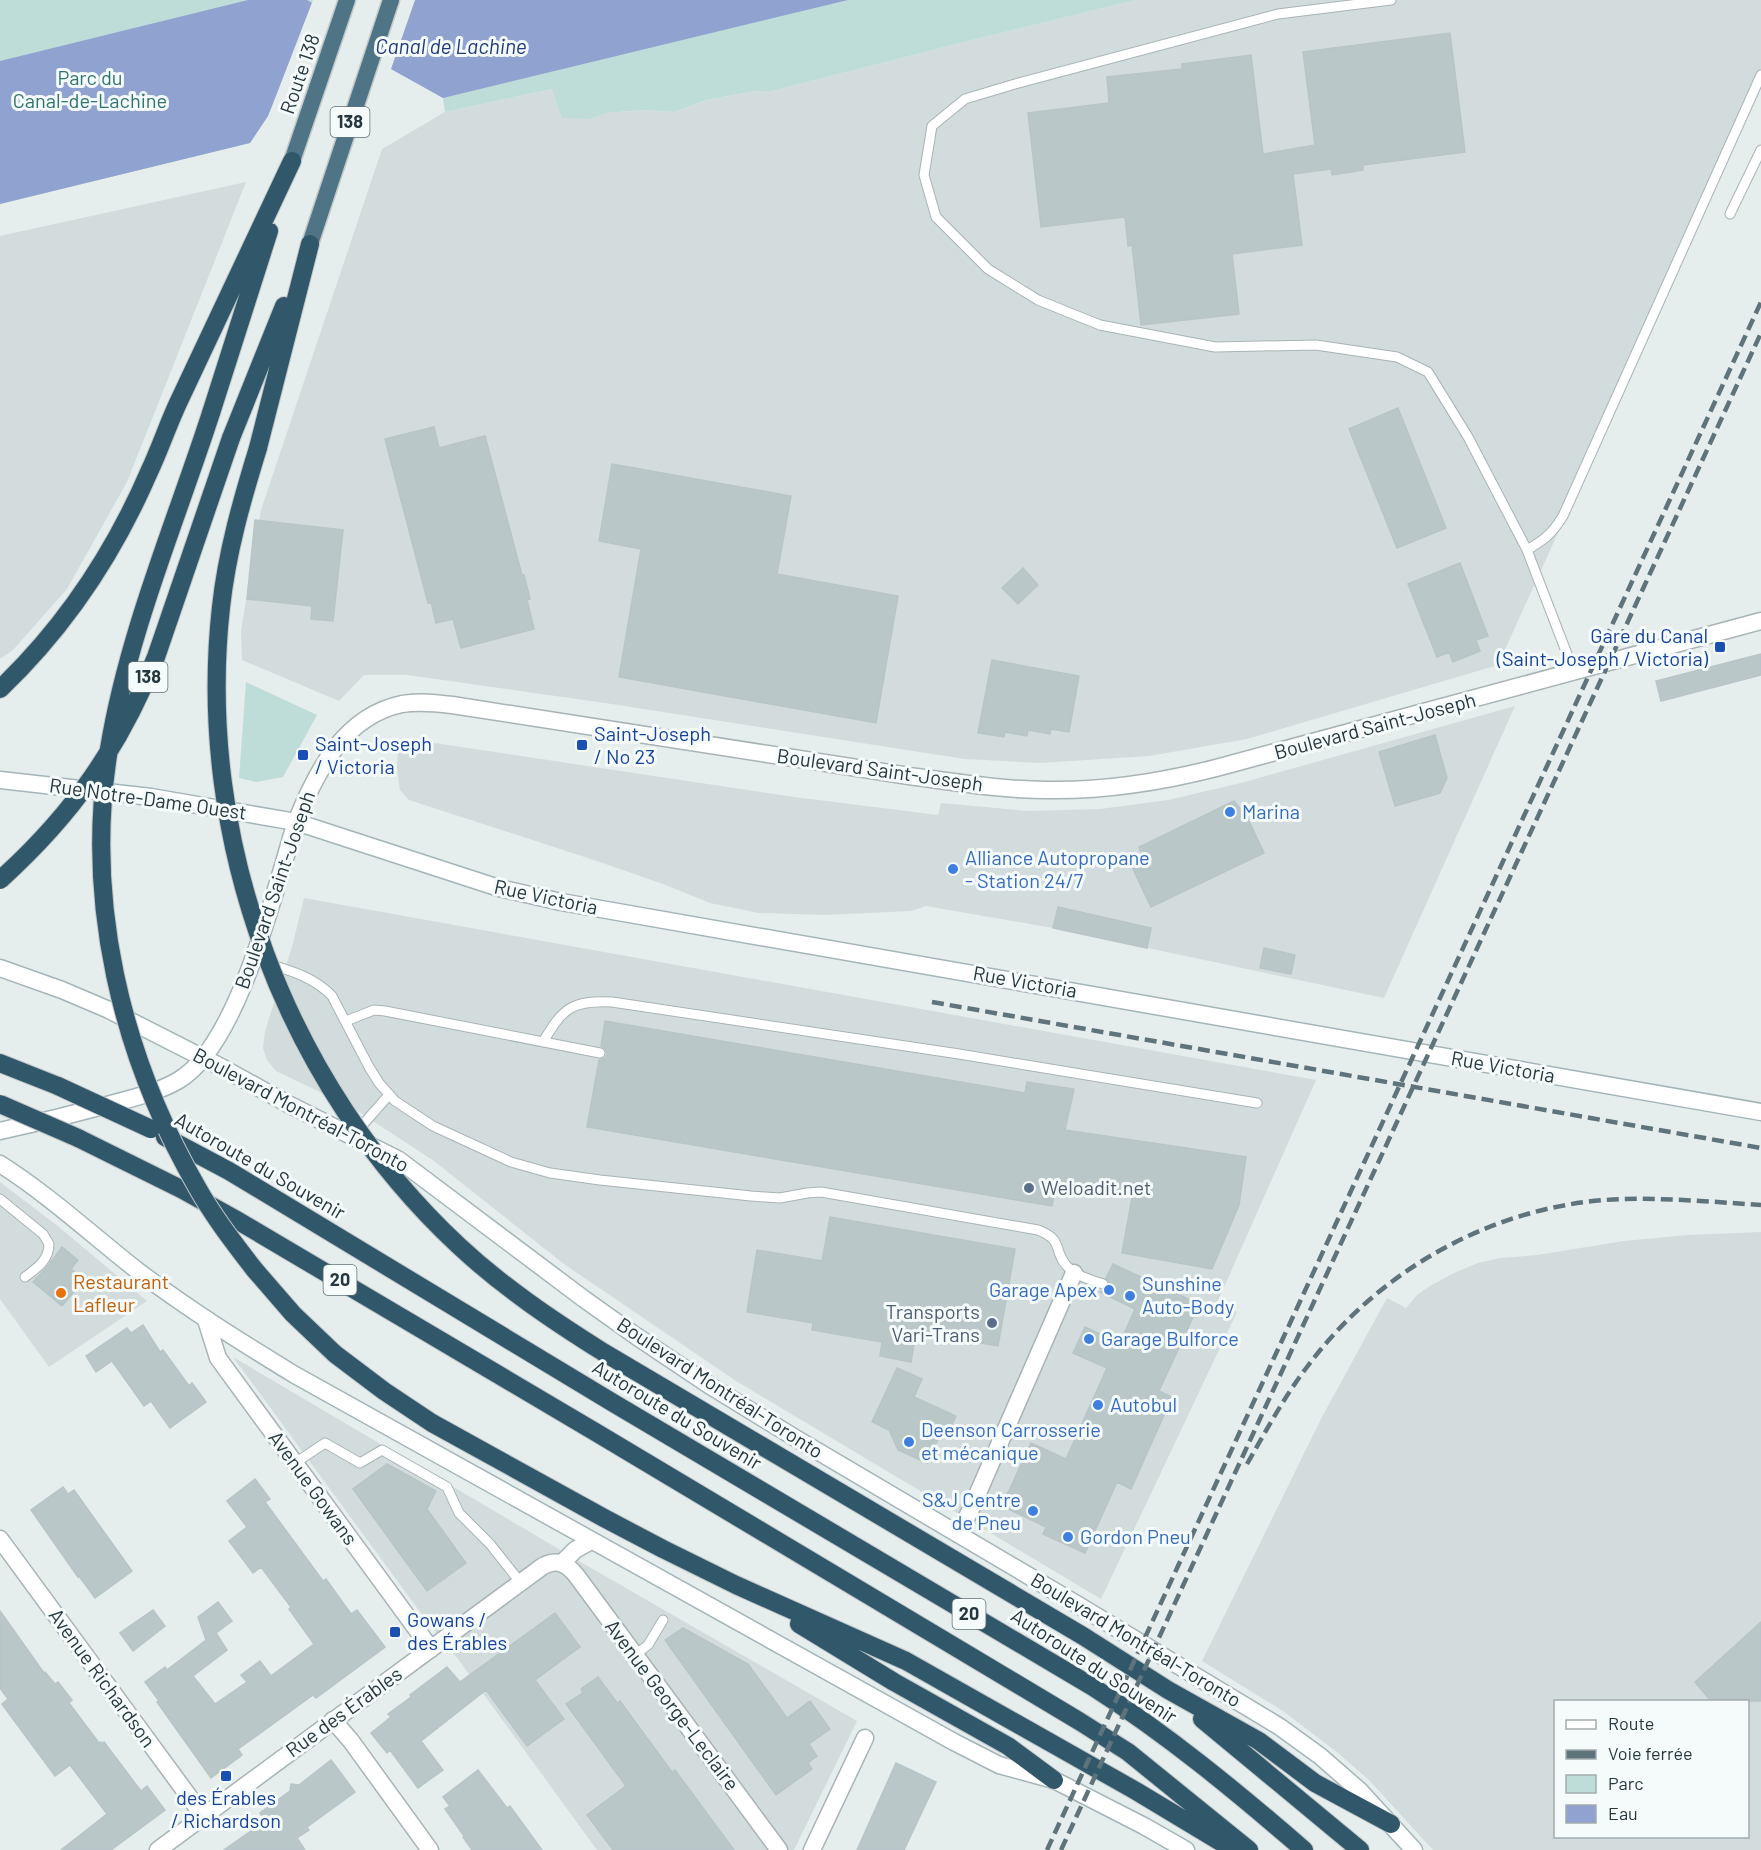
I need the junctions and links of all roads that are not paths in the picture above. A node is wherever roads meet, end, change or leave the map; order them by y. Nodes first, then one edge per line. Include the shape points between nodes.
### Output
1 (347, 0) edge
2 (391, 0) edge
3 (1391, 0) edge
4 (1761, 75) edge
5 (1761, 150) edge
6 (292, 161) junction
7 (1730, 214) dead end
8 (310, 244) junction
9 (1527, 550) junction
10 (1761, 621) edge
11 (1574, 672) junction
12 (0, 689) edge
13 (0, 780) edge
14 (296, 822) junction
15 (0, 880) edge
16 (253, 959) junction
17 (0, 968) edge
18 (346, 1021) junction
19 (543, 1042) junction
20 (600, 1053) dead end
21 (203, 1058) junction
22 (0, 1063) edge
23 (389, 1095) junction
24 (1257, 1103) dead end
25 (0, 1104) edge
26 (1761, 1112) edge
27 (0, 1131) edge
28 (353, 1136) junction
29 (0, 1164) edge
30 (0, 1199) edge
31 (1074, 1273) junction
32 (25, 1277) dead end
33 (1103, 1284) dead end
34 (206, 1320) junction
35 (295, 1463) junction
36 (958, 1534) junction
37 (0, 1539) edge
38 (591, 1541) junction
39 (562, 1563) junction
40 (520, 1583) junction
41 (736, 1585) junction
42 (663, 1620) dead end
43 (431, 1649) junction
44 (635, 1655) junction
45 (1168, 1690) junction
46 (333, 1720) junction
47 (865, 1738) dead end
48 (1054, 1780) junction
49 (204, 1817) junction
50 (1391, 1824) junction
51 (158, 1850) edge
52 (430, 1850) edge
53 (780, 1850) edge
54 (812, 1850) edge
55 (1186, 1850) edge
56 (1234, 1850) edge
57 (1249, 1850) edge
58 (1304, 1850) edge
59 (1360, 1850) edge
60 (1414, 1850) edge

1 - 6 highway, Route 138 / 138
2 - 8 highway, 138
3 - 9 lane via 1278,14 964,99 932,126 924,175 936,217 988,269 1038,300 1100,325 1215,347 1316,345 1397,357 1428,372 1468,437
4 - 9 lane via 1563,516 1554,531
5 - 7 lane
6 - 12 highway, 138 via 120,530 62,622
6 - 41 highway, bridge via 146,605 109,748 101,843 105,913 122,1009 164,1125 217,1220 272,1291 335,1354 432,1424
8 - 15 highway, 138, bridge via 231,438 156,657 132,711 87,786 51,830
8 - 45 highway, bridge via 232,538 219,622 216,692 228,818 246,897 279,989 334,1094 390,1173 439,1226 530,1304 603,1352
9 - 11 lane
10 - 11 main road, Boulevard Saint-Joseph
11 - 14 main road, Boulevard Saint-Joseph via 1194,774 1077,789 1014,789 964,783 476,708 408,703 375,714 347,734 312,783
13 - 14 main road, Rue Notre-Dame Ouest via 151,797
14 - 16 main road, Boulevard Saint-Joseph
14 - 26 main road, Rue Victoria via 484,884 534,896
16 - 18 lane via 318,984 332,996
16 - 21 main road, Boulevard Saint-Joseph via 228,1019
17 - 21 main road, Boulevard Montréal-Toronto via 91,1002
18 - 19 lane via 374,1010
18 - 23 lane via 369,1067
19 - 20 lane
19 - 24 lane via 565,1012 584,1002 612,1002
21 - 27 main road, Boulevard Saint-Joseph via 179,1080 157,1090
21 - 28 main road, Boulevard Montréal-Toronto
22 - 58 highway, Autoroute du Souvenir / 20, bridge via 151,1129 238,1177 1093,1687 1185,1752
23 - 28 lane
23 - 31 lane via 433,1126 496,1156 550,1173 759,1197 821,1192 1038,1230 1055,1240 1064,1263
25 - 57 highway, 20, bridge via 78,1138 235,1219 587,1427 1128,1752
28 - 36 main road, Boulevard Montréal-Toronto via 413,1169 532,1261 674,1362
29 - 34 main road
30 - 32 lane via 48,1238 50,1244 44,1261
31 - 33 lane
31 - 36 main road
34 - 35 main road, Avenue Gowans via 218,1358
34 - 38 main road via 330,1395
35 - 40 lane via 325,1443 360,1463 382,1450 447,1486 459,1513 490,1544
35 - 43 main road, Avenue Gowans
36 - 50 main road, Boulevard Montréal-Toronto via 1280,1727 1337,1770
37 - 49 main road, Avenue Richardson
38 - 39 main road, Rue des Érables
38 - 48 main road via 954,1742 999,1765
39 - 40 main road, Rue des Érables via 547,1564
39 - 44 main road, Avenue George-Leclaire via 576,1575
40 - 43 main road, Rue des Érables
41 - 48 highway via 1008,1746
41 - 56 highway via 906,1662
42 - 44 lane via 648,1645
43 - 46 main road, Rue des Érables
44 - 53 main road, Avenue George-Leclaire
45 - 50 highway via 1259,1741 1315,1784
45 - 59 highway
46 - 49 main road, Rue des Érables
46 - 52 main road
47 - 54 main road
48 - 55 main road
49 - 51 main road, Rue des Érables
50 - 60 main road, Boulevard Montréal-Toronto

